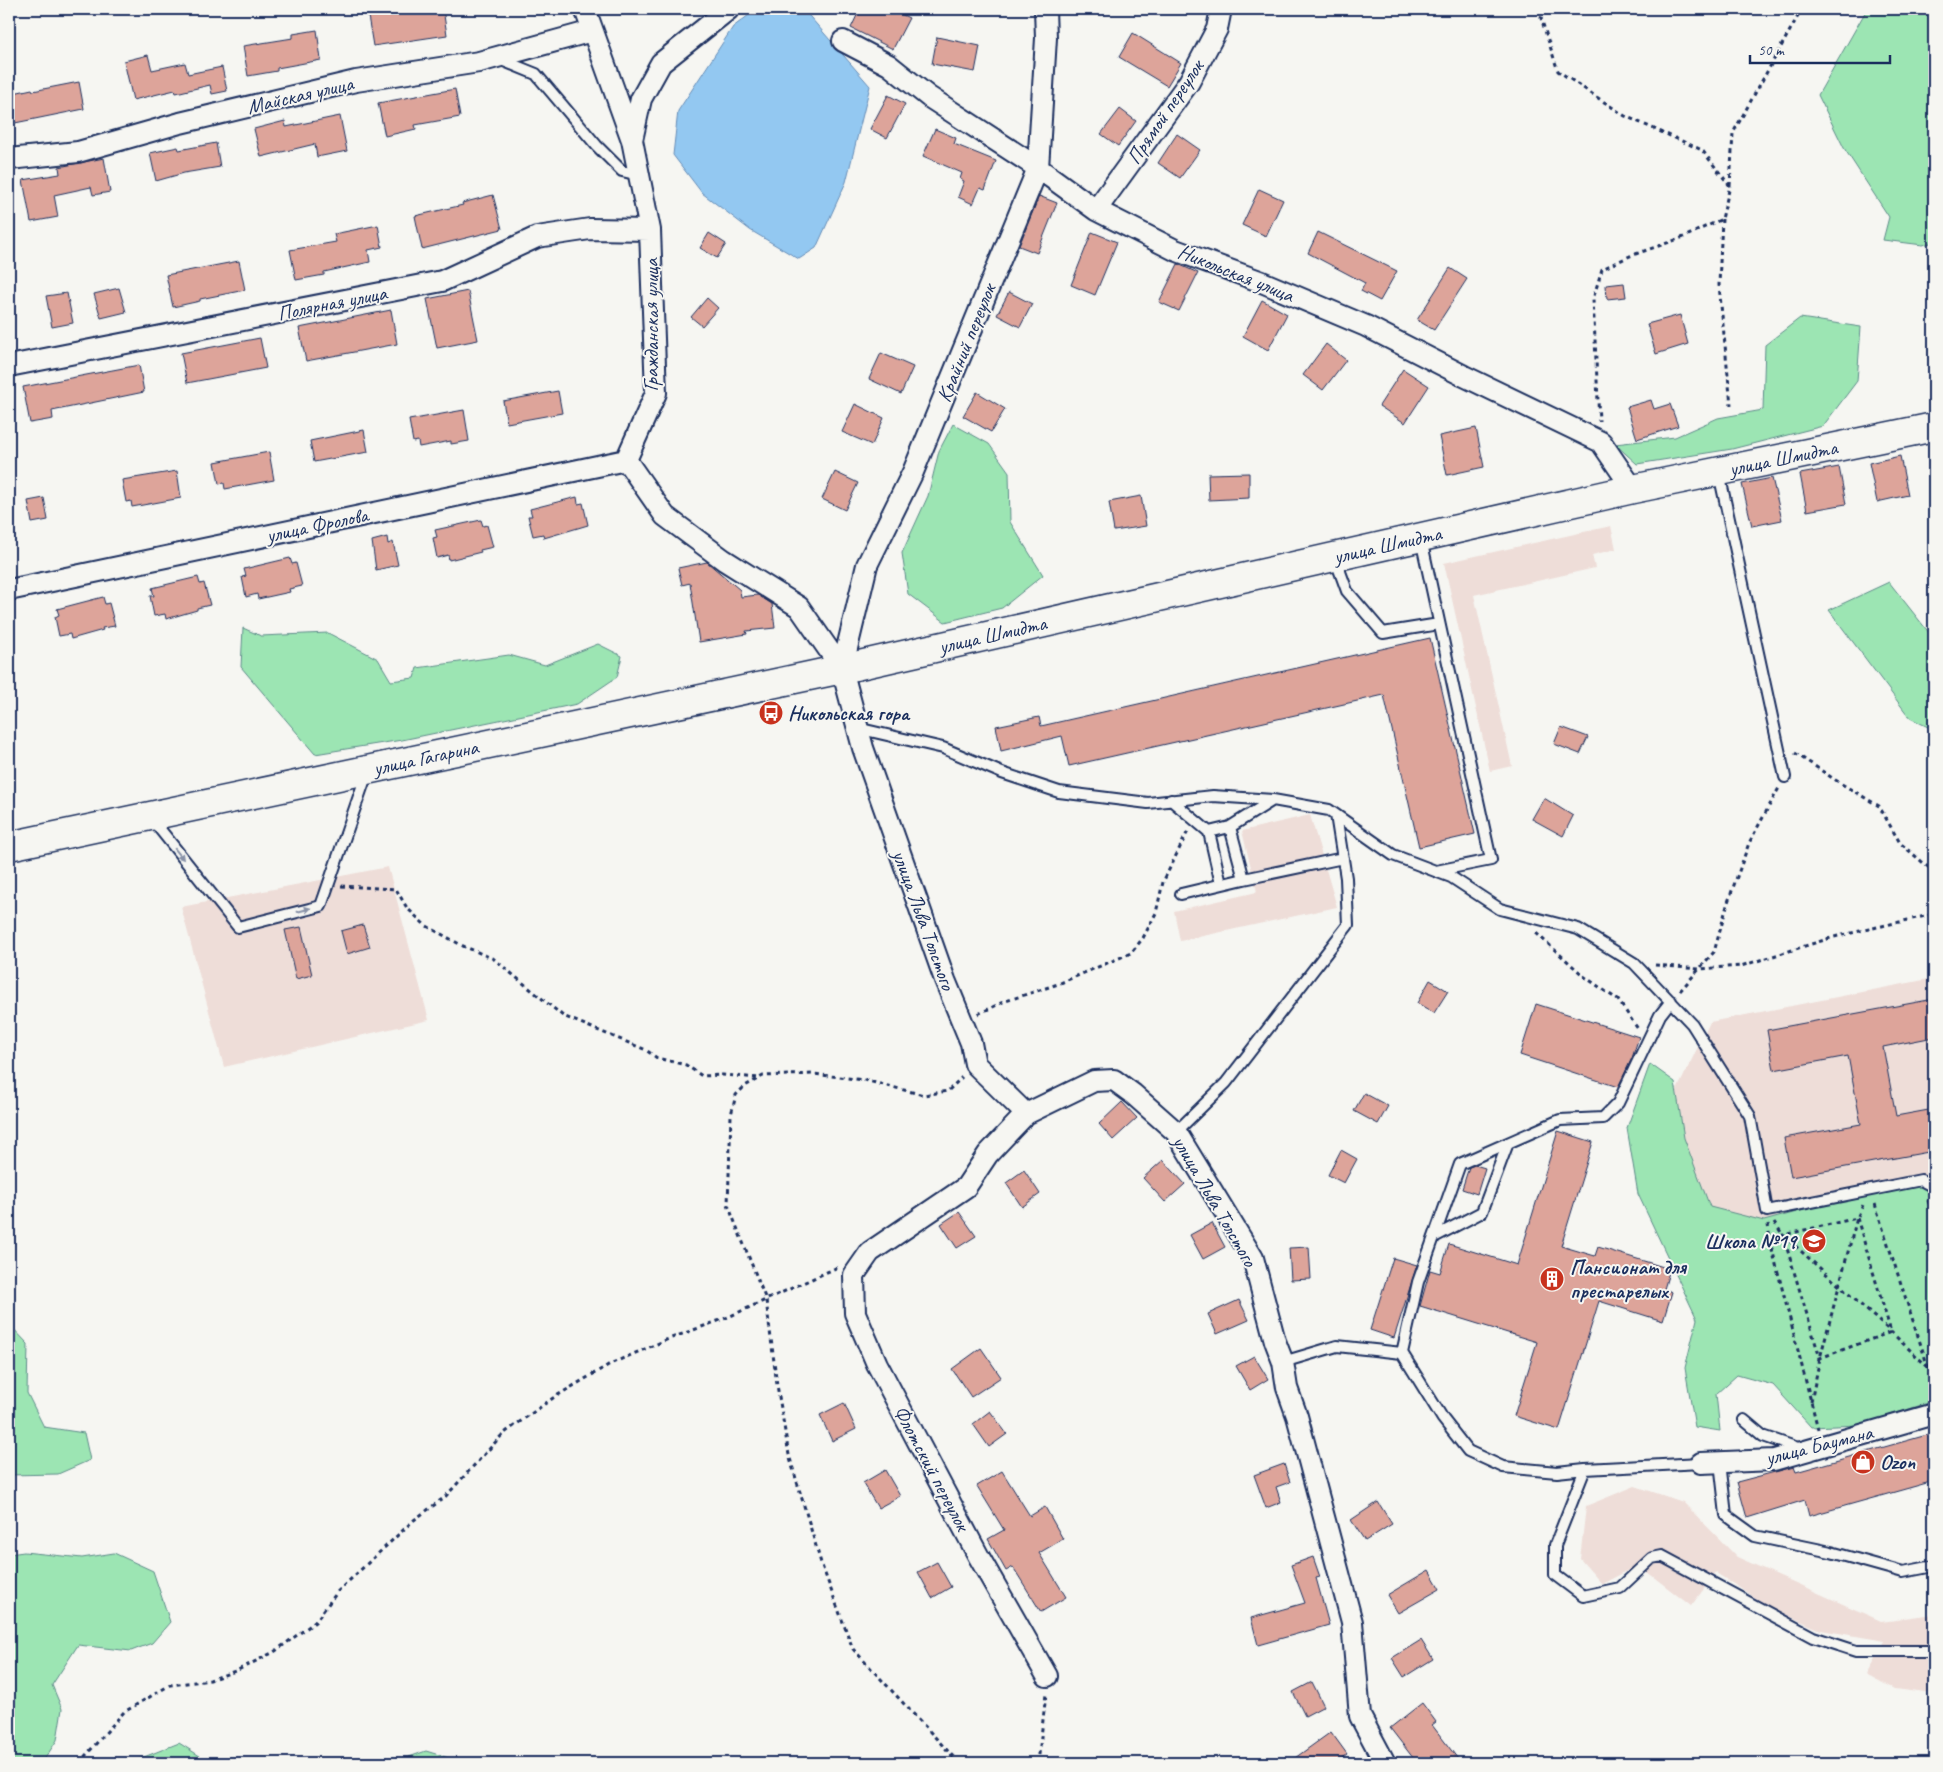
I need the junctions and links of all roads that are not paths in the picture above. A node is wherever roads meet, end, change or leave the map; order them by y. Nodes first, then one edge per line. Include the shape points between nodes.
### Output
1 (585, 9) edge
2 (729, 9) edge
3 (1045, 9) edge
4 (1221, 9) edge
5 (592, 31) junction
6 (843, 41) dead end
7 (496, 57) junction
8 (632, 140) junction
9 (9, 159) edge
10 (1038, 168) junction
11 (639, 175) junction
12 (1096, 210) junction
13 (650, 230) junction
14 (9, 366) edge
15 (1934, 427) edge
16 (626, 460) junction
17 (1718, 472) junction
18 (1633, 489) junction
19 (1420, 538) junction
20 (1335, 557) junction
21 (9, 590) edge
22 (1439, 624) junction
23 (842, 669) junction
24 (858, 728) junction
25 (369, 769) junction
26 (1785, 777) road end
27 (1171, 800) junction
28 (1272, 800) junction
29 (1336, 815) junction
30 (149, 816) junction
31 (1230, 827) junction
32 (1209, 832) junction
33 (9, 846) edge
34 (1343, 858) junction
35 (1435, 871) junction
36 (1244, 879) junction
37 (1221, 884) junction
38 (1180, 894) dead end
39 (1671, 1001) junction
40 (1026, 1114) junction
41 (1176, 1132) junction
42 (1508, 1143) junction
43 (1934, 1187) edge
44 (1434, 1237) junction
45 (1402, 1353) junction
46 (1283, 1362) junction
47 (1934, 1414) edge
48 (1744, 1420) dead end
49 (1815, 1449) junction
50 (1711, 1462) junction
51 (1585, 1469) junction
52 (1934, 1566) edge
53 (1934, 1651) edge
54 (1047, 1676) road end
55 (1385, 1763) edge

1 - 5 street, Гражданская улица
2 - 8 street via 661,63 641,99
3 - 10 street, Крайний переулок
4 - 12 street, Прямой переулок via 1216,30 1190,82
5 - 7 street, Майская улица
5 - 8 street, Гражданская улица
6 - 10 street, Никольская улица via 889,64 929,97
7 - 9 street, Майская улица via 356,82 180,123 78,152
7 - 11 lane via 536,74 622,171
8 - 11 street, Гражданская улица
10 - 12 street, Никольская улица
10 - 23 street, Крайний переулок via 912,472 867,565
11 - 13 street, Гражданская улица
12 - 18 street, Никольская улица via 1175,250 1366,326 1601,442
13 - 14 street, Полярная улица via 590,229 537,237 442,281
13 - 16 street, Гражданская улица via 656,393
15 - 17 main road, улица Шмидта
16 - 21 street, улица Фролова
16 - 23 street via 665,516 724,560 800,607
17 - 18 main road, улица Шмидта
17 - 26 lane
18 - 19 main road, улица Шмидта
19 - 20 main road, улица Шмидта
19 - 22 lane
20 - 22 lane via 1347,591 1383,633
20 - 23 main road, улица Шмидта
22 - 35 lane via 1491,860
23 - 24 street, улица Льва Толстого
23 - 25 main road, улица Гагарина
24 - 27 lane via 943,748 1059,792 1148,803
24 - 40 street, улица Льва Толстого via 945,980 971,1043 975,1064
25 - 30 main road, улица Гагарина
30 -> 25 lane via 238,927 321,906
27 - 28 lane via 1213,796
27 - 32 lane
28 - 29 lane via 1329,810
28 - 31 lane
29 - 34 lane
29 - 35 lane via 1393,855
30 - 33 main road, улица Гагарина
31 - 32 lane
31 - 36 lane
32 - 37 lane
34 - 36 lane
34 - 41 lane via 1348,925 1226,1083
35 - 39 lane via 1450,877 1500,910 1578,929 1634,963
36 - 37 lane
37 - 38 lane
39 - 42 lane via 1660,1015 1618,1103 1603,1118 1560,1120
39 - 43 lane via 1692,1024 1750,1116 1767,1211 1922,1180
40 - 41 street, улица Льва Толстого via 1094,1082 1114,1080
40 - 54 street, Флотский переулок via 988,1154 966,1187 870,1252 854,1275 855,1313 910,1428
41 - 46 street, улица Льва Толстого via 1253,1258
42 - 44 lane via 1482,1212
42 - 44 lane via 1460,1164
44 - 45 lane via 1418,1282
45 - 46 lane via 1337,1346
45 - 51 lane via 1443,1419 1468,1451 1503,1467 1557,1472
46 - 55 street, улица Льва Толстого via 1287,1388 1352,1622 1360,1716
47 - 49 street, улица Баумана
48 - 49 lane via 1762,1436
49 - 50 street, улица Баумана via 1774,1460
50 - 51 lane
50 - 52 lane via 1726,1515 1754,1536 1831,1552 1903,1572
51 - 53 lane via 1555,1545 1555,1575 1583,1596 1620,1588 1652,1558 1662,1556 1813,1637 1856,1651

